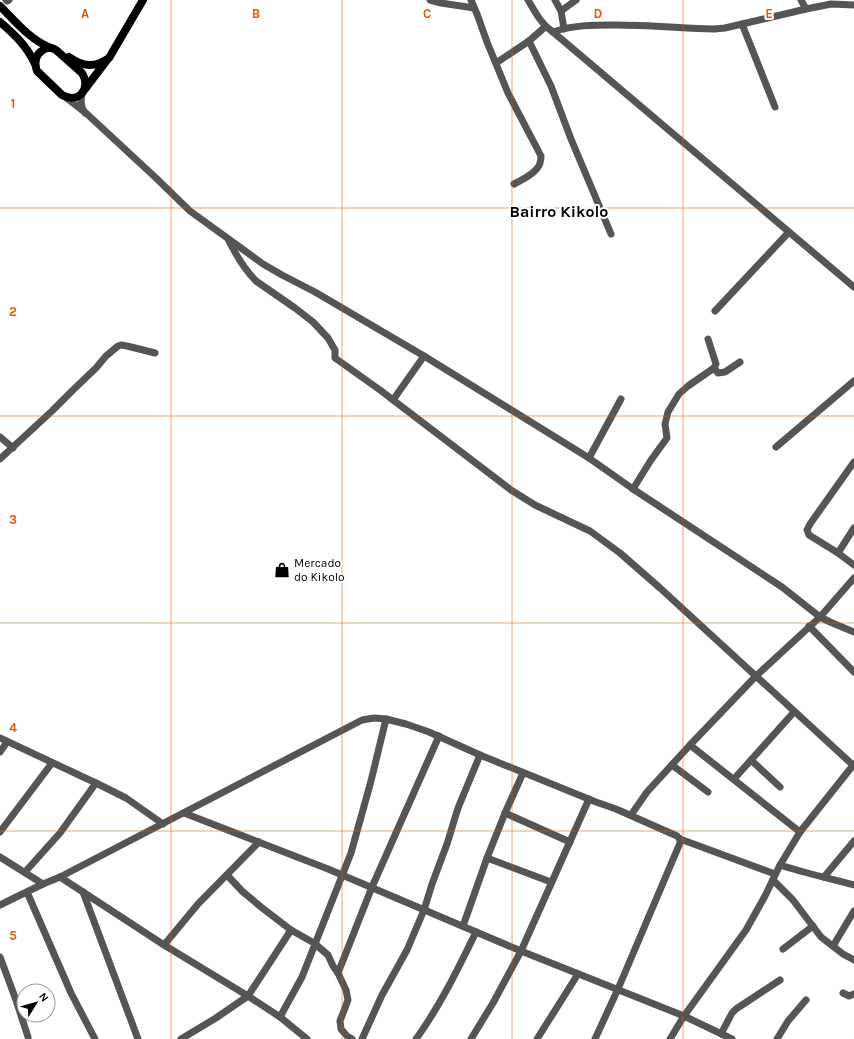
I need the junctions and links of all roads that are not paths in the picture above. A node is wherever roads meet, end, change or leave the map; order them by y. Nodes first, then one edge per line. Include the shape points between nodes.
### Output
1 (143, 0) edge
2 (430, 0) edge
3 (471, 0) edge
4 (528, 0) edge
5 (555, 0) edge
6 (576, 0) edge
7 (801, 0) edge
8 (854, 5) edge
9 (0, 6) edge
10 (474, 8) junction
11 (806, 9) junction
12 (561, 11) junction
13 (0, 22) edge
14 (742, 24) junction
15 (545, 27) junction
16 (564, 29) junction
17 (553, 32) junction
18 (529, 41) junction
19 (54, 49) junction
20 (109, 58) junction
21 (496, 63) junction
22 (35, 66) junction
23 (83, 91) junction
24 (62, 95) junction
25 (775, 107) dead end
26 (87, 114) junction
27 (514, 184) dead end
28 (789, 232) junction
29 (611, 234) dead end
30 (228, 239) junction
31 (854, 287) edge
32 (715, 311) dead end
33 (708, 339) dead end
34 (155, 353) dead end
35 (424, 356) junction
36 (740, 362) dead end
37 (714, 368) junction
38 (854, 381) edge
39 (621, 399) dead end
40 (393, 400) junction
41 (0, 436) edge
42 (776, 447) dead end
43 (13, 448) junction
44 (589, 458) junction
45 (0, 459) edge
46 (854, 462) edge
47 (633, 489) junction
48 (854, 528) edge
49 (838, 553) junction
50 (854, 565) edge
51 (854, 578) edge
52 (820, 616) junction
53 (809, 626) junction
54 (854, 632) edge
55 (854, 672) edge
56 (756, 676) junction
57 (794, 712) junction
58 (386, 719) junction
59 (439, 736) junction
60 (0, 738) edge
61 (7, 742) junction
62 (690, 745) junction
63 (0, 752) edge
64 (480, 755) junction
65 (750, 760) junction
66 (52, 763) junction
67 (672, 765) junction
68 (854, 765) edge
69 (523, 773) junction
70 (734, 778) junction
71 (96, 783) junction
72 (780, 787) dead end
73 (708, 792) dead end
74 (589, 799) junction
75 (184, 813) junction
76 (505, 813) junction
77 (631, 816) junction
78 (163, 824) junction
79 (0, 832) edge
80 (800, 832) junction
81 (680, 839) junction
82 (854, 841) edge
83 (259, 842) junction
84 (570, 842) junction
85 (0, 857) edge
86 (487, 858) junction
87 (780, 865) junction
88 (25, 872) junction
89 (342, 874) junction
90 (227, 875) junction
91 (60, 877) junction
92 (774, 877) junction
93 (824, 877) junction
94 (552, 882) junction
95 (43, 884) junction
96 (854, 885) edge
97 (372, 887) junction
98 (27, 892) junction
99 (83, 892) junction
100 (0, 906) edge
101 (424, 910) junction
102 (854, 911) edge
103 (463, 926) junction
104 (813, 926) junction
105 (291, 930) junction
106 (476, 932) junction
107 (314, 943) junction
108 (164, 945) junction
109 (833, 946) junction
110 (783, 949) dead end
111 (521, 951) junction
112 (0, 957) edge
113 (854, 960) edge
114 (338, 973) junction
115 (578, 974) junction
116 (780, 980) dead end
117 (618, 989) junction
118 (843, 993) dead end
119 (854, 994) edge
120 (248, 996) junction
121 (806, 1000) dead end
122 (684, 1016) junction
123 (280, 1017) junction
124 (721, 1034) junction
125 (28, 1037) dead end
126 (95, 1039) edge
127 (138, 1039) edge
128 (181, 1039) edge
129 (307, 1039) edge
130 (352, 1039) edge
131 (362, 1039) edge
132 (416, 1039) edge
133 (471, 1039) edge
134 (537, 1039) edge
135 (594, 1039) edge
136 (670, 1039) edge
137 (732, 1039) edge
138 (777, 1039) edge

1 - 20 main road
2 - 10 street
3 - 10 street
4 - 15 street
5 - 12 street
6 - 12 street
7 - 11 street
8 - 11 street via 831,4
9 - 19 main road via 34,39
10 - 21 street
11 - 14 street
12 - 16 street
13 - 22 main road via 25,46
14 - 16 street via 714,29 629,25
14 - 25 street
15 - 17 street
15 - 18 street
16 - 17 street
17 - 28 street
18 - 21 street
18 - 29 street
19 - 20 main road via 82,64 96,64
19 - 22 main road via 47,48 39,53
19 - 23 main road via 82,73 86,82
20 - 23 main road
21 - 27 street via 541,156 538,168
22 - 24 main road
23 - 24 main road via 71,98
23 - 26 street via 81,102
24 - 26 street
26 - 30 street via 190,211
28 - 31 street
28 - 32 street
30 - 35 street via 263,264
30 - 40 street via 256,282 304,314 328,338 335,350 335,358
33 - 37 street via 716,360
34 - 43 street via 118,346
35 - 40 street
35 - 44 street
36 - 37 street via 725,372 718,373
37 - 47 street via 680,394 668,412 665,424 667,438
38 - 42 street
39 - 44 street
40 - 56 street via 511,490 590,531 620,553
41 - 43 street
43 - 45 street
44 - 47 street
46 - 49 street via 807,530 809,535
47 - 52 street via 782,587
48 - 49 street
49 - 50 street
51 - 52 street
52 - 53 street
52 - 54 street
53 - 55 street
53 - 56 street
56 - 57 street
56 - 62 street
57 - 65 street
57 - 68 street
58 - 59 street
58 - 75 street via 362,720
58 - 89 street via 360,822
59 - 64 street
59 - 97 street
60 - 61 street
61 - 63 street
61 - 66 street
62 - 67 street
62 - 70 street
64 - 69 street
64 - 101 street via 458,808
65 - 70 street
65 - 72 street
66 - 71 street
66 - 79 street
67 - 73 street
67 - 77 street via 647,792
68 - 80 street
69 - 74 street
69 - 76 street
70 - 80 street
71 - 78 street via 126,798
71 - 88 street via 60,833
74 - 77 street
74 - 84 street
75 - 78 street
75 - 83 street
76 - 84 street
76 - 86 street
77 - 81 street
78 - 91 street
80 - 87 street
81 - 92 street
81 - 117 street
82 - 93 street
83 - 89 street
83 - 90 street
84 - 94 street
85 - 88 street
86 - 94 street
86 - 103 street
87 - 92 street
87 - 93 street
88 - 95 street
89 - 97 street
89 - 107 street
90 - 105 street via 253,901
90 - 108 street via 198,904
91 - 95 street
91 - 99 street
92 - 104 street
92 - 122 street via 746,930
93 - 96 street
94 - 111 street
95 - 98 street
97 - 101 street
97 - 114 street
98 - 100 street
98 - 126 street via 71,993
99 - 108 street
99 - 127 street
101 - 103 street
101 - 131 street via 407,950
102 - 109 street
103 - 106 street
104 - 109 street via 821,937
104 - 110 street
105 - 107 street
105 - 120 street
106 - 111 street
106 - 132 street via 439,1004
107 - 114 street via 328,955
107 - 123 street via 302,977
108 - 120 street
109 - 113 street
111 - 115 street
111 - 133 street
112 - 125 street
114 - 130 street via 348,1000 340,1021 341,1029
115 - 117 street
115 - 134 street
116 - 124 street via 736,1009
117 - 122 street
117 - 135 street
118 - 119 street via 849,996
120 - 123 street
120 - 128 street
121 - 138 street
122 - 124 street
122 - 136 street
123 - 129 street
124 - 137 street

